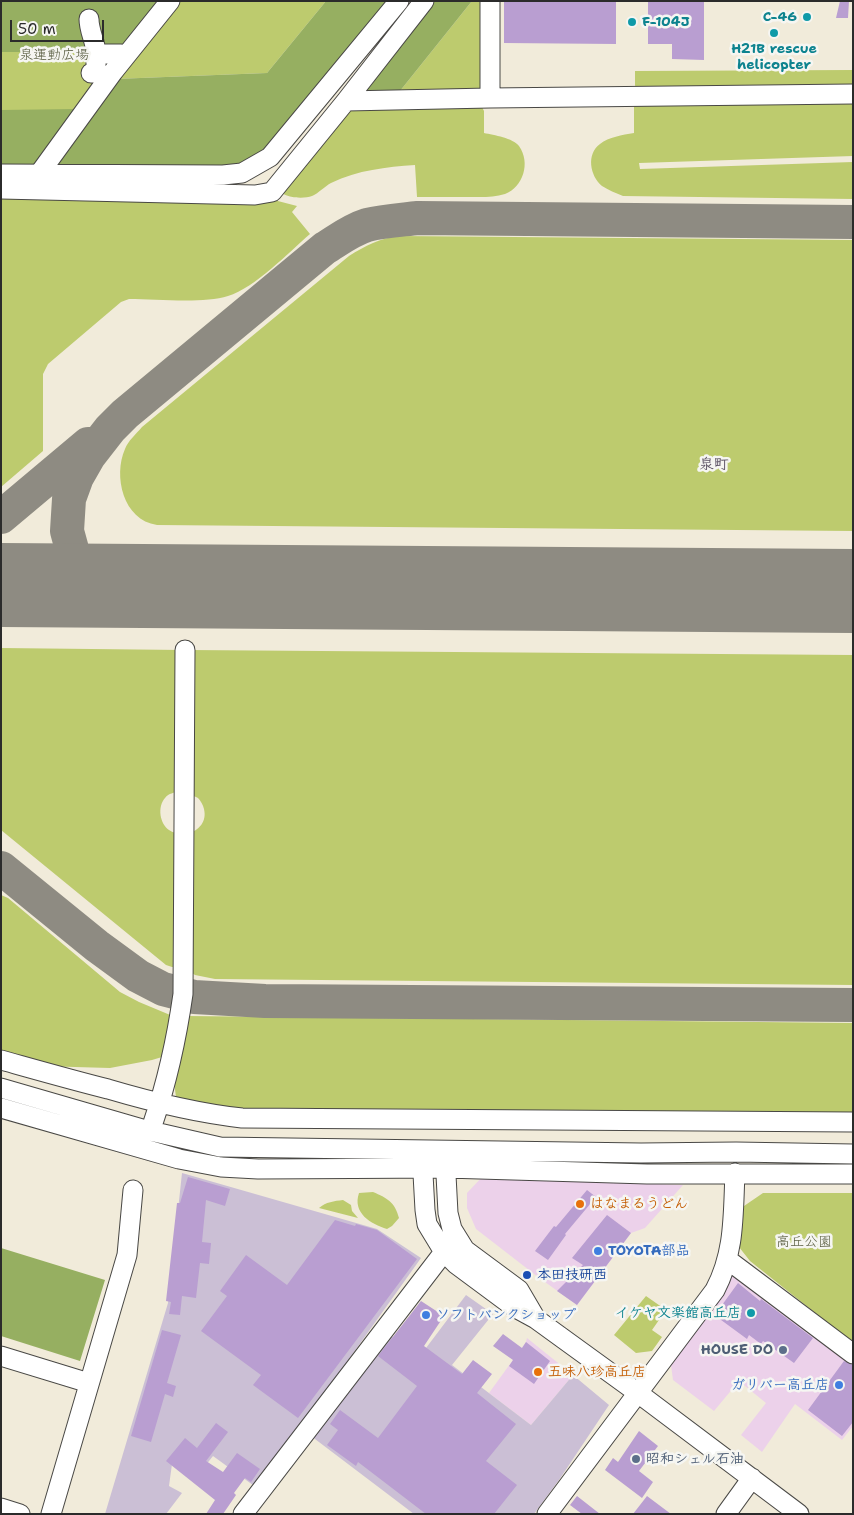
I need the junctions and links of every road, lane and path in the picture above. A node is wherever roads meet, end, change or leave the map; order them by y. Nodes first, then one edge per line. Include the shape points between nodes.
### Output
1 (170, 1) edge
2 (399, 1) edge
3 (424, 1) edge
4 (490, 1) edge
5 (89, 19) dead end
6 (96, 54) junction
7 (125, 57) junction
8 (91, 74) dead end
9 (853, 94) edge
10 (490, 98) junction
11 (346, 101) junction
12 (1, 174) edge
13 (39, 174) junction
14 (1, 189) edge
15 (185, 650) dead end
16 (1, 1060) edge
17 (1, 1088) edge
18 (160, 1103) junction
19 (1, 1108) edge
20 (853, 1122) edge
21 (153, 1123) dead end
22 (853, 1154) edge
23 (422, 1159) junction
24 (445, 1159) junction
25 (735, 1173) junction
26 (853, 1174) edge
27 (133, 1190) dead end
28 (444, 1252) junction
29 (728, 1260) junction
30 (536, 1319) junction
31 (853, 1354) edge
32 (1, 1356) edge
33 (89, 1383) junction
34 (638, 1393) junction
35 (752, 1478) junction
36 (1, 1508) edge
37 (20, 1514) edge
38 (51, 1514) edge
39 (243, 1514) edge
40 (547, 1514) edge
41 (726, 1514) edge
42 (799, 1514) edge

1 - 7 street
2 - 13 street via 270,157 242,173
3 - 11 street
4 - 10 street
5 - 6 street
6 - 7 street via 121,54
6 - 8 street via 96,74
7 - 13 street
9 - 10 street
10 - 11 street
11 - 14 street via 272,192 255,195
12 - 13 street
15 - 18 street via 183,994
16 - 18 street
17 - 23 street via 146,1130 220,1147
18 - 20 street via 242,1118
18 - 21 street
19 - 23 street via 180,1159 221,1167 258,1169
22 - 24 street via 641,1153
23 - 24 street
23 - 28 street via 427,1224
24 - 25 street via 647,1174
24 - 30 street via 452,1230 465,1250 519,1290
25 - 26 street
25 - 29 street
27 - 33 street via 127,1255
28 - 30 street via 514,1307
28 - 39 street
29 - 31 street
29 - 34 street via 710,1298
30 - 34 street
32 - 33 street
33 - 38 street
34 - 35 street
34 - 40 street
35 - 41 street
35 - 42 street
36 - 37 street

